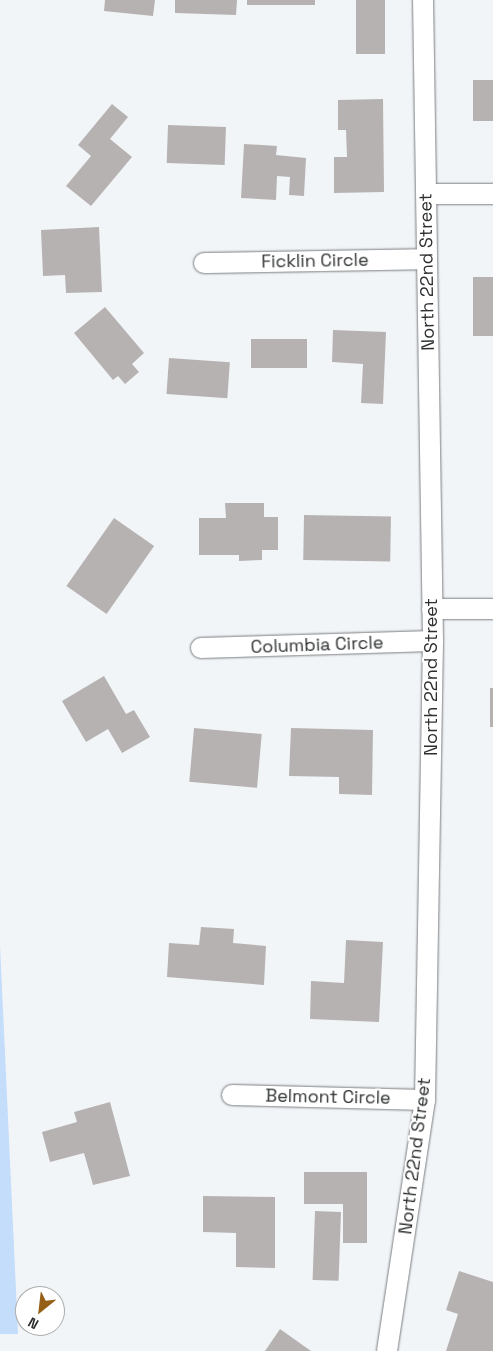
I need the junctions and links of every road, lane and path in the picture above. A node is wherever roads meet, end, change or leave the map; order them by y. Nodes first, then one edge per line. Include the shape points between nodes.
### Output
1 (423, 0) edge
2 (426, 194) junction
3 (493, 194) edge
4 (426, 260) junction
5 (204, 263) dead end
6 (432, 609) junction
7 (493, 609) edge
8 (432, 641) junction
9 (201, 648) dead end
10 (232, 1095) dead end
11 (424, 1100) junction
12 (388, 1351) edge

1 - 2 street, North 22nd Street
2 - 3 street
2 - 4 street, North 22nd Street
4 - 5 street, Ficklin Circle
4 - 6 street, North 22nd Street
6 - 7 street
6 - 8 street, North 22nd Street
8 - 9 street, Columbia Circle
8 - 11 street, North 22nd Street
10 - 11 street, Belmont Circle
11 - 12 street, North 22nd Street

